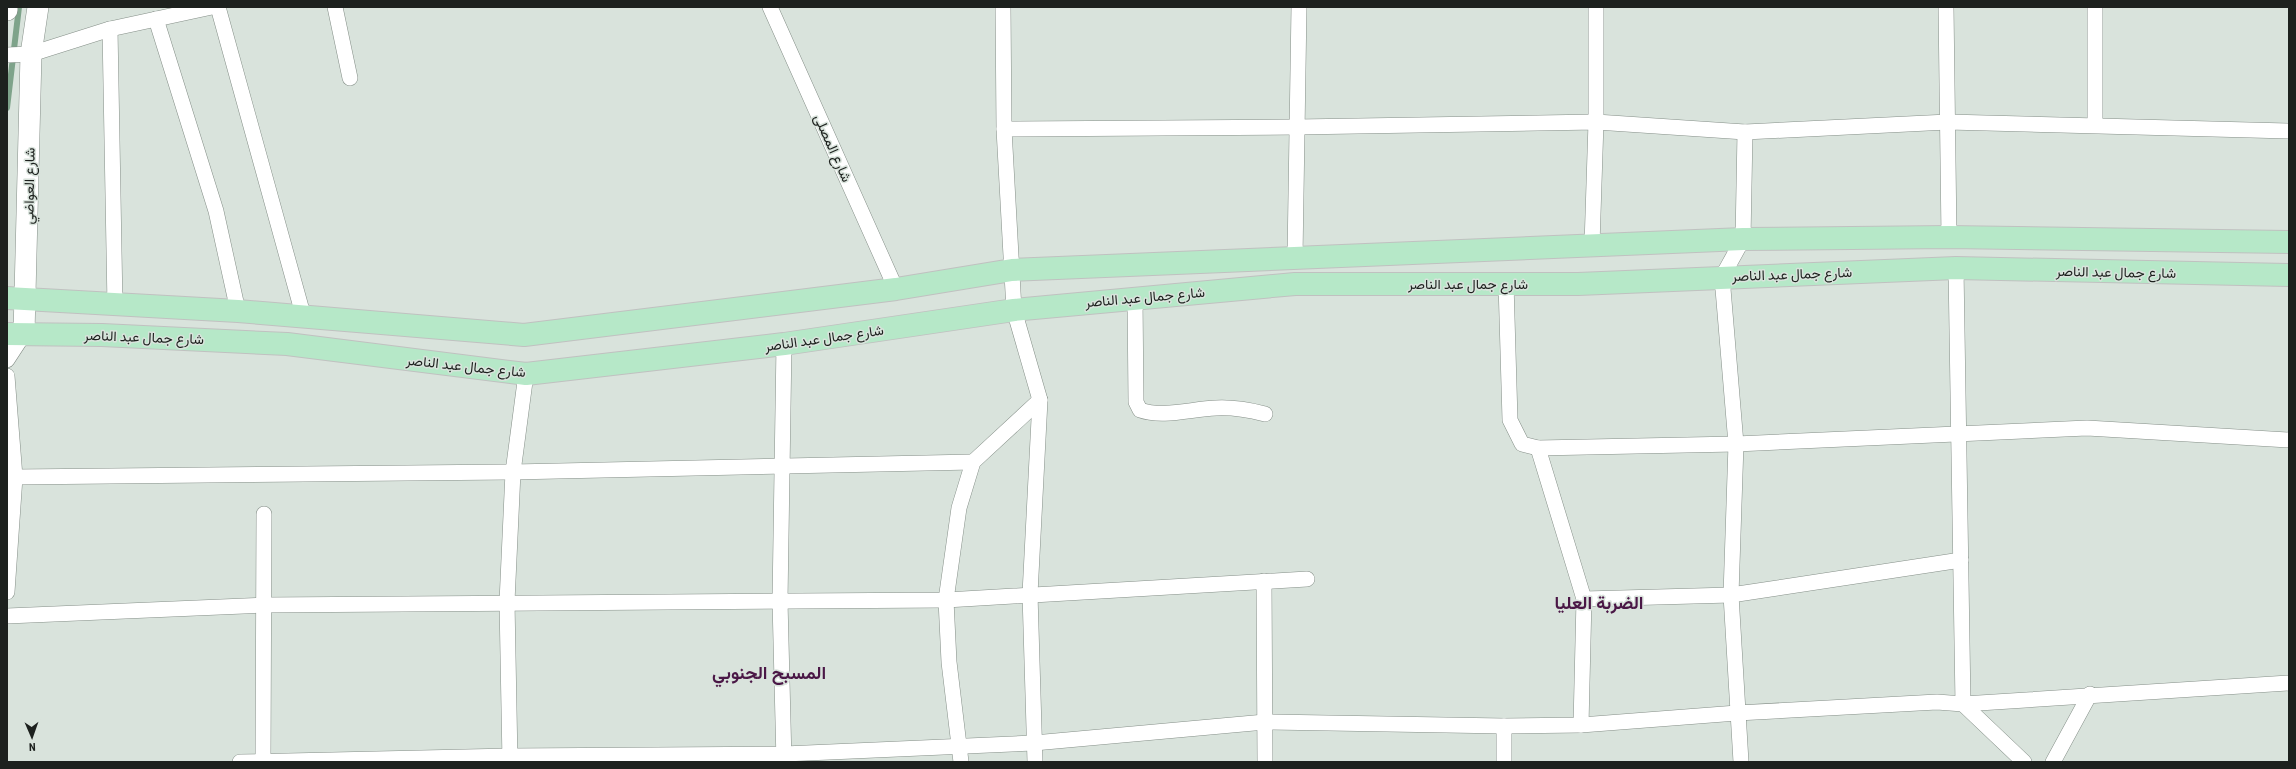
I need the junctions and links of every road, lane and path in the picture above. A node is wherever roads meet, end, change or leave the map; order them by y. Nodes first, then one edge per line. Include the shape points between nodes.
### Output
1 (38, 7) edge
2 (212, 7) edge
3 (218, 7) edge
4 (335, 7) edge
5 (770, 7) edge
6 (1003, 7) edge
7 (1299, 7) edge
8 (1596, 7) edge
9 (1946, 7) edge
10 (2095, 7) edge
11 (156, 19) junction
12 (110, 29) junction
13 (31, 54) junction
14 (7, 55) edge
15 (350, 78) dead end
16 (1596, 122) junction
17 (1948, 122) junction
18 (2095, 124) junction
19 (1297, 128) junction
20 (1004, 129) junction
21 (2289, 130) edge
22 (1745, 132) junction
23 (1949, 237) junction
24 (1744, 239) junction
25 (2289, 242) edge
26 (1592, 245) junction
27 (1296, 257) junction
28 (1956, 268) junction
29 (1012, 270) junction
30 (2289, 275) edge
31 (1722, 277) junction
32 (1506, 283) junction
33 (896, 289) junction
34 (17, 298) edge
35 (1135, 298) junction
36 (115, 306) junction
37 (1014, 310) junction
38 (238, 312) junction
39 (304, 318) junction
40 (16, 334) edge
41 (784, 344) junction
42 (7, 360) edge
43 (526, 374) junction
44 (7, 376) edge
45 (1040, 400) junction
46 (1265, 414) dead end
47 (1959, 433) junction
48 (2289, 440) edge
49 (1736, 444) junction
50 (1538, 448) junction
51 (972, 462) junction
52 (783, 467) junction
53 (513, 472) junction
54 (15, 477) junction
55 (264, 514) dead end
56 (1961, 560) junction
57 (1307, 579) dead end
58 (1264, 581) junction
59 (7, 592) edge
60 (1030, 594) junction
61 (1730, 595) junction
62 (1584, 599) junction
63 (946, 600) junction
64 (780, 601) junction
65 (507, 602) junction
66 (265, 605) junction
67 (7, 616) edge
68 (2289, 683) edge
69 (2090, 694) junction
70 (1963, 704) junction
71 (1737, 713) junction
72 (1264, 722) junction
73 (1581, 725) junction
74 (1504, 726) junction
75 (1034, 743) junction
76 (960, 747) junction
77 (784, 758) edge
78 (510, 759) edge
79 (263, 761) edge
80 (240, 762) edge
81 (961, 762) edge
82 (1034, 762) edge
83 (1265, 762) edge
84 (1504, 762) edge
85 (1741, 762) edge
86 (2024, 762) edge
87 (2052, 762) edge

1 - 13 main road, شارع العواضي
2 - 11 street
3 - 39 street
4 - 15 street
5 - 33 street, شارع المصلى
6 - 20 street
7 - 19 street
8 - 16 street
9 - 17 street
10 - 18 street
11 - 12 street
11 - 38 street via 216,211
12 - 13 street
12 - 36 street
13 - 14 street
13 - 34 main road, شارع العواضي
16 - 19 street
16 - 22 street
16 - 26 street
17 - 18 street
17 - 22 street
17 - 23 street
18 - 21 street
19 - 20 street
19 - 27 street
20 - 29 street
22 - 24 street
23 - 24 main road, شارع جمال عبد الناصر
23 - 25 main road, شارع جمال عبد الناصر
24 - 26 main road, شارع جمال عبد الناصر
24 - 31 street
26 - 27 main road, شارع جمال عبد الناصر
27 - 29 main road, شارع جمال عبد الناصر
28 - 30 main road, شارع جمال عبد الناصر
28 - 31 main road, شارع جمال عبد الناصر
28 - 47 street
29 - 33 main road, شارع جمال عبد الناصر
29 - 37 street
31 - 32 main road, شارع جمال عبد الناصر via 1578,284
31 - 49 street
32 - 35 main road, شارع جمال عبد الناصر via 1295,284
32 - 50 street via 1510,420 1522,444
33 - 39 main road, شارع جمال عبد الناصر via 524,335
34 - 36 main road, شارع جمال عبد الناصر
34 - 40 main road, شارع العواضي
35 - 37 main road, شارع جمال عبد الناصر
35 - 46 street via 1136,402 1140,410 1151,414 1217,408 1243,409
36 - 38 main road, شارع جمال عبد الناصر
37 - 41 main road, شارع جمال عبد الناصر
37 - 45 street
38 - 39 main road, شارع جمال عبد الناصر
40 - 42 street, شارع العواضي
40 - 43 main road, شارع جمال عبد الناصر via 102,335 287,344
41 - 43 main road, شارع جمال عبد الناصر
41 - 52 street
43 - 53 street
44 - 54 street
45 - 51 street
45 - 60 street
47 - 48 street via 2087,428
47 - 49 street
47 - 56 street
49 - 50 street
49 - 61 street
50 - 62 street
51 - 52 street
51 - 63 street via 959,508
52 - 53 street
52 - 64 street
53 - 54 street
53 - 65 street
54 - 59 street
55 - 66 street
56 - 61 street
56 - 70 street
57 - 58 street
58 - 60 street
58 - 72 street
60 - 63 street
60 - 75 street
61 - 62 street
61 - 71 street
62 - 73 street
63 - 64 street
63 - 76 street via 949,662
64 - 65 street
64 - 77 street
65 - 66 street
65 - 78 street
66 - 67 street
66 - 79 street
68 - 69 street
69 - 70 street
69 - 87 street
70 - 71 street via 1937,702
70 - 86 street
71 - 73 street
71 - 85 street
72 - 74 street
72 - 75 street
72 - 83 street
73 - 74 street
74 - 84 street
75 - 76 street
75 - 82 street
76 - 77 street
76 - 81 street
77 - 78 street
78 - 79 street
79 - 80 street

